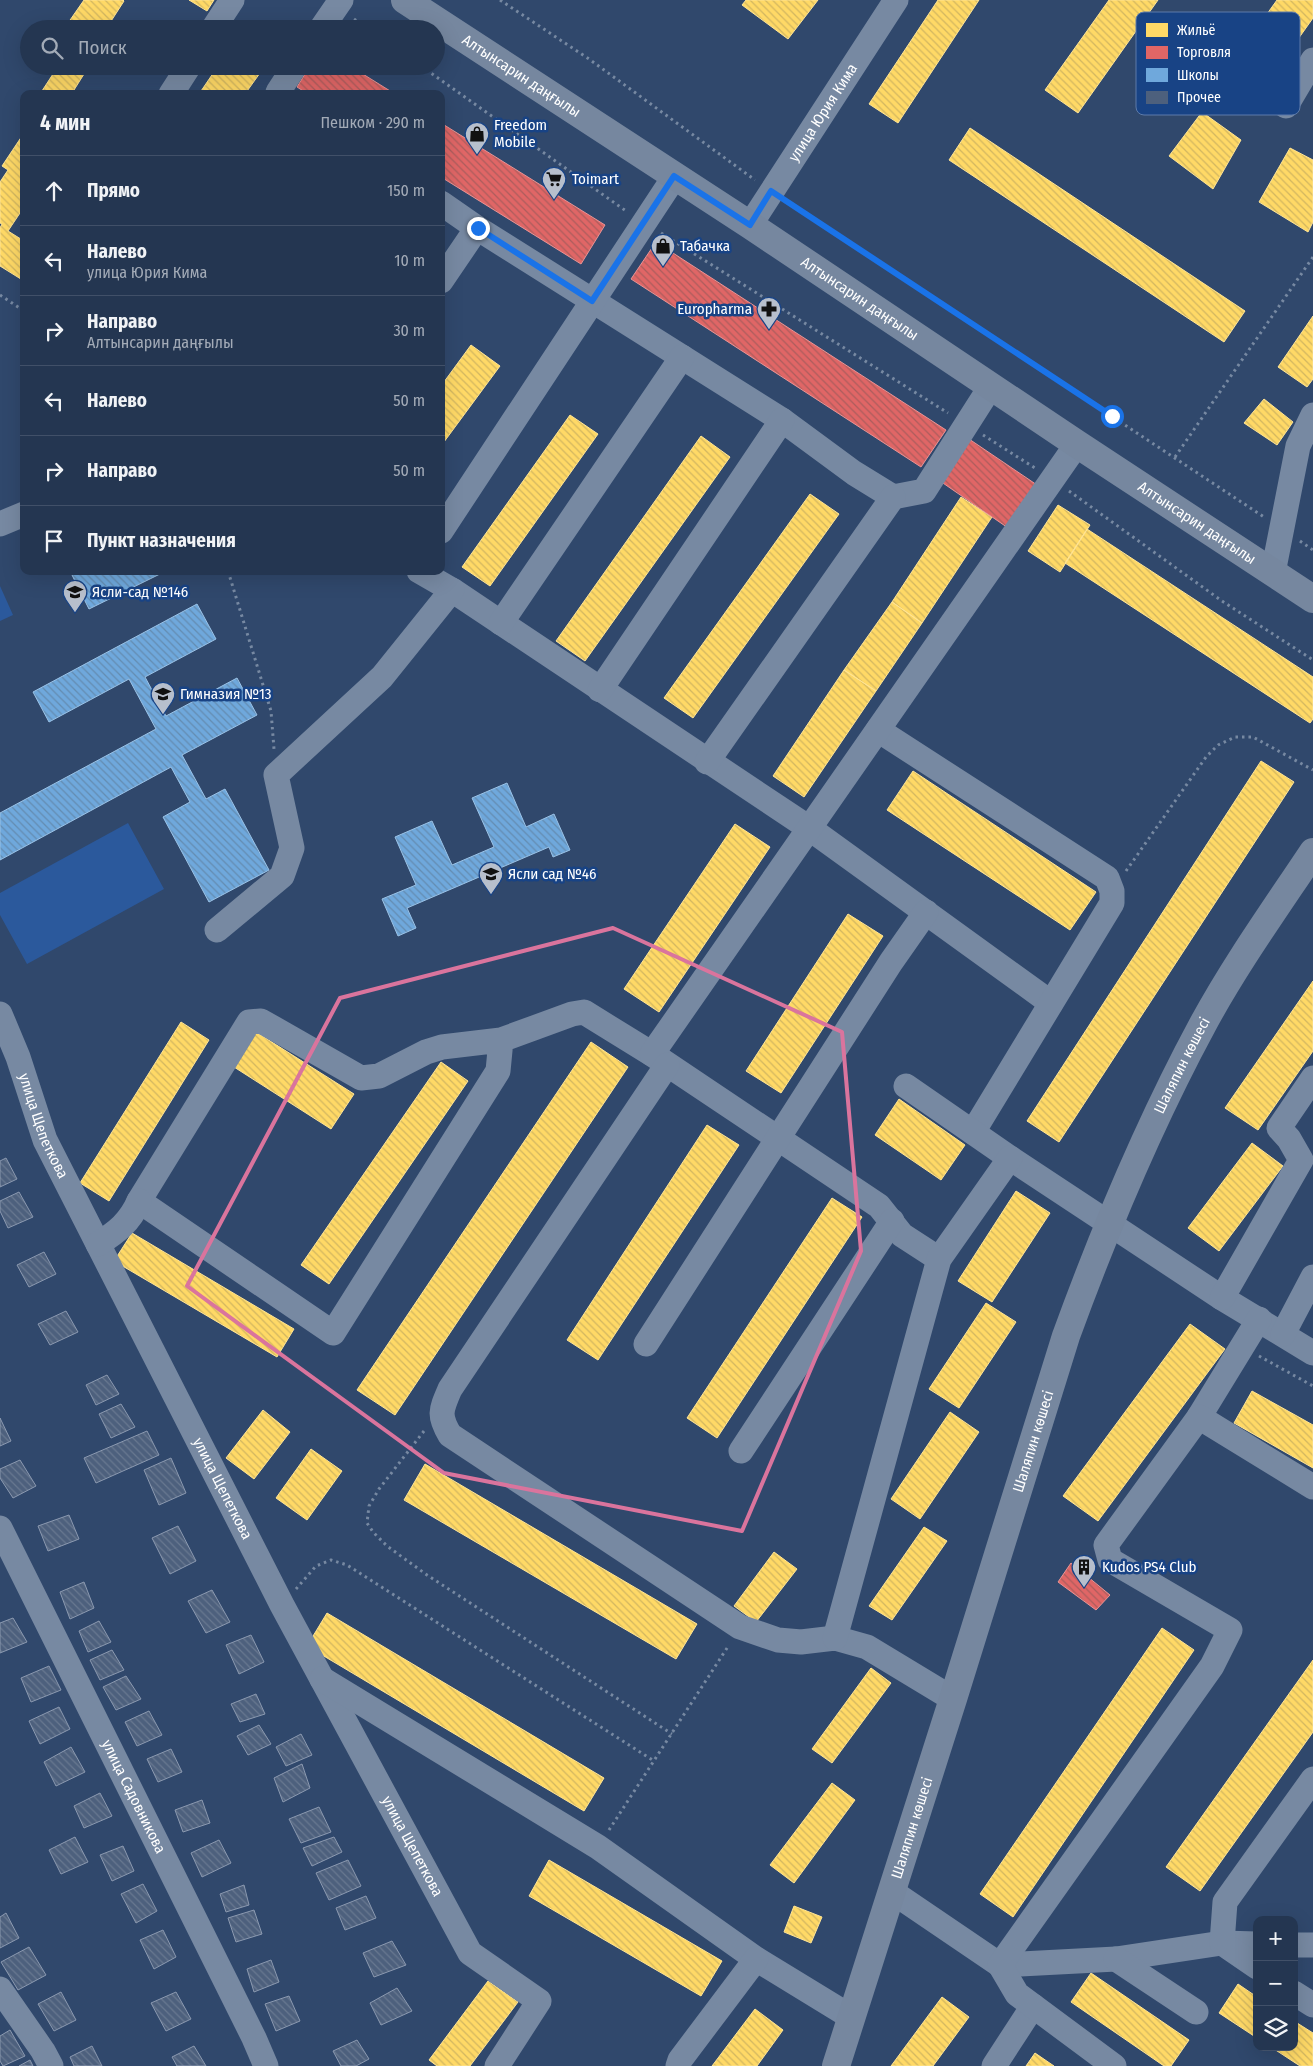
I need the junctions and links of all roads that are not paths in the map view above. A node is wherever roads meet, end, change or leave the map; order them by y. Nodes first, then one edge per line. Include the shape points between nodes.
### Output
1 (232, 0) edge
2 (341, 0) edge
3 (405, 0) edge
4 (896, 0) edge
5 (219, 20) edge
6 (327, 20) edge
7 (436, 20) edge
8 (445, 26) edge
9 (1313, 60) edge
10 (183, 75) edge
11 (289, 75) edge
12 (1300, 82) edge
13 (174, 90) edge
14 (280, 90) edge
15 (674, 176) junction
16 (445, 206) edge
17 (750, 225) junction
18 (478, 228) junction
19 (445, 275) edge
20 (592, 301) junction
21 (682, 357) junction
22 (991, 386) junction
23 (1313, 415) edge
24 (782, 420) junction
25 (1077, 444) junction
26 (892, 497) junction
27 (20, 516) edge
28 (0, 524) edge
29 (445, 526) edge
30 (1273, 572) junction
31 (426, 575) edge
32 (452, 590) junction
33 (1313, 599) edge
34 (501, 623) junction
35 (600, 690) junction
36 (878, 730) junction
37 (707, 762) junction
38 (809, 828) junction
39 (1313, 852) edge
40 (926, 912) junction
41 (217, 930) dead end
42 (1051, 1003) junction
43 (0, 1014) edge
44 (501, 1040) junction
45 (659, 1060) junction
46 (1313, 1078) edge
47 (906, 1086) dead end
48 (973, 1132) junction
49 (777, 1138) junction
50 (1010, 1158) junction
51 (139, 1200) junction
52 (892, 1221) junction
53 (1109, 1223) junction
54 (98, 1244) junction
55 (939, 1259) junction
56 (1313, 1277) edge
57 (1222, 1298) junction
58 (1259, 1318) junction
59 (1282, 1334) junction
60 (646, 1344) dead end
61 (1313, 1353) edge
62 (1199, 1417) junction
63 (741, 1451) dead end
64 (1313, 1487) edge
65 (0, 1528) edge
66 (835, 1638) junction
67 (321, 1679) junction
68 (953, 1699) junction
69 (1313, 1779) edge
70 (891, 1890) junction
71 (1222, 1943) junction
72 (1253, 1944) edge
73 (1298, 1945) edge
74 (1313, 1945) edge
75 (756, 1959) junction
76 (1116, 1959) junction
77 (1253, 1964) edge
78 (1000, 1965) junction
79 (0, 1988) edge
80 (1298, 1996) edge
81 (1313, 2005) edge
82 (1033, 2006) junction
83 (1196, 2012) dead end
84 (851, 2017) junction
85 (51, 2066) edge
86 (266, 2066) edge
87 (497, 2066) edge
88 (678, 2066) edge
89 (836, 2066) edge
90 (994, 2066) edge
91 (1114, 2066) edge

1 - 5 street
2 - 6 street
3 - 7 main road, Алтынсарин даңғылы
4 - 17 street, улица Юрия Кима
8 - 15 main road, Алтынсарин даңғылы
9 - 12 street
10 - 13 street
11 - 14 street
15 - 17 main road, Алтынсарин даңғылы
15 - 20 street
16 - 18 street
17 - 22 main road, Алтынсарин даңғылы
18 - 19 street
18 - 20 street
20 - 21 street
20 - 29 street
21 - 24 street
21 - 34 street
22 - 25 main road, Алтынсарин даңғылы
22 - 26 street via 924,490
23 - 30 street via 1298,446
24 - 26 street
24 - 35 street
25 - 30 main road, Алтынсарин даңғылы
25 - 36 street
26 - 37 street
27 - 28 street
30 - 33 main road, Алтынсарин даңғылы
31 - 32 street
32 - 34 street
32 - 41 street via 382,677 276,775 292,848 282,876
34 - 35 street
35 - 37 street
36 - 38 street
36 - 42 street via 1107,878 1112,903
37 - 38 street
38 - 40 street
38 - 45 street
39 - 53 main road, Шаляпин көшесі via 1256,936 1203,1024 1149,1132
40 - 42 street
40 - 49 street
42 - 48 street
43 - 54 street, улица Щепеткова via 45,1140
44 - 45 street via 584,1012
44 - 51 street via 442,1047 380,1076 361,1078 260,1021 249,1022
44 - 51 street via 498,1071 333,1332
45 - 49 street
45 - 66 street via 450,1389 442,1409 442,1422 450,1435 740,1627 778,1640 801,1642
46 - 57 street via 1279,1128 1289,1138 1301,1160
47 - 48 street
48 - 50 street
49 - 52 street via 879,1206
49 - 60 street
50 - 53 street
50 - 55 street
51 - 54 street via 125,1225
52 - 55 street via 902,1235
52 - 63 street
53 - 57 street
53 - 68 main road, Шаляпин көшесі via 1066,1336
54 - 67 street, улица Щепеткова
55 - 66 street
56 - 59 street
57 - 58 street
58 - 59 street
58 - 62 street
59 - 61 street
62 - 64 street
62 - 78 street via 1106,1545 1110,1560 1230,1630 1212,1666
65 - 86 street, улица Садовникова
66 - 68 street via 867,1647
67 - 75 street via 598,1847
67 - 87 street, улица Щепеткова via 470,1953 539,2001
68 - 70 main road, Шаляпин көшесі
69 - 71 street via 1225,1902
70 - 78 street
70 - 84 main road, Шаляпин көшесі
71 - 72 street
71 - 76 street
71 - 77 street
73 - 74 street
75 - 84 street
75 - 88 street
76 - 78 street
76 - 83 street
78 - 82 street via 1017,1994
79 - 85 street
80 - 81 street
82 - 90 street
82 - 91 street
84 - 89 main road, Шаляпин көшесі

